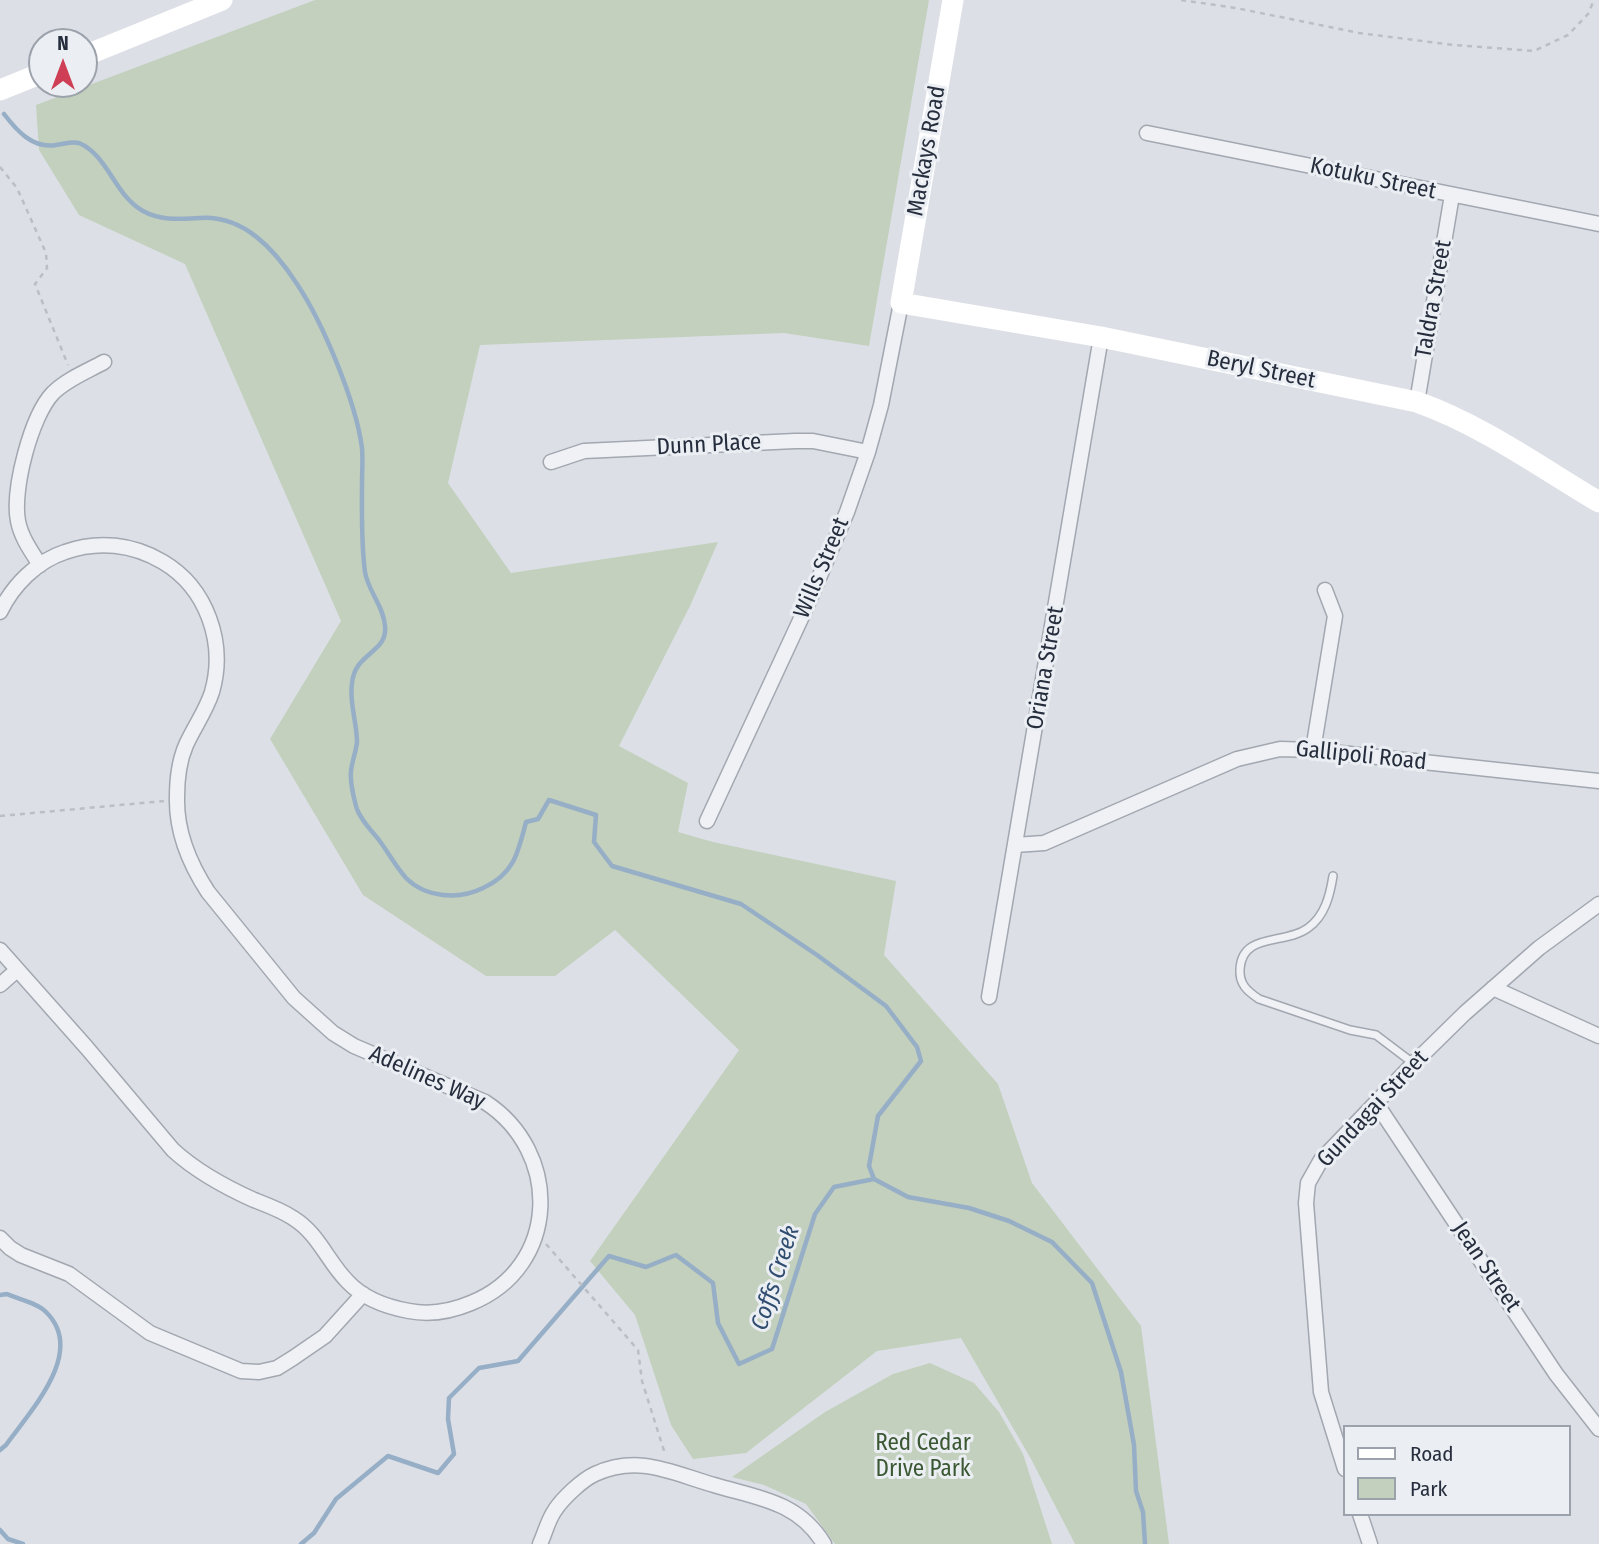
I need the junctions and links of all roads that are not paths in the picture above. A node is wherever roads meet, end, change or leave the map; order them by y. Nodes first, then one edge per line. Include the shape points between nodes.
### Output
1 (222, 0) edge
2 (953, 0) edge
3 (98, 50) edge
4 (28, 79) edge
5 (0, 90) edge
6 (1147, 133) dead end
7 (1451, 195) junction
8 (1599, 225) edge
9 (901, 303) junction
10 (1101, 337) junction
11 (104, 362) dead end
12 (1417, 402) junction
13 (868, 452) junction
14 (551, 462) dead end
15 (1599, 502) edge
16 (40, 565) junction
17 (1325, 590) dead end
18 (0, 612) edge
19 (1313, 750) junction
20 (1599, 781) edge
21 (707, 821) dead end
22 (1015, 845) junction
23 (1333, 876) dead end
24 (1599, 904) edge
25 (0, 950) edge
26 (17, 970) junction
27 (0, 985) edge
28 (1493, 988) junction
29 (989, 998) dead end
30 (1599, 1036) edge
31 (1414, 1063) junction
32 (1376, 1103) junction
33 (0, 1238) edge
34 (363, 1294) junction
35 (1599, 1429) edge
36 (1344, 1466) edge
37 (1361, 1516) edge
38 (540, 1544) edge
39 (824, 1544) edge
40 (1370, 1544) edge

1 - 3 main road
2 - 9 main road, Mackays Road
4 - 5 main road
6 - 7 street, Kotuku Street
7 - 8 street, Kotuku Street
7 - 12 street, Taldra Street
9 - 10 main road, Beryl Street
9 - 13 street, Wills Street
10 - 12 main road, Beryl Street
10 - 22 street, Oriana Street
11 - 16 street via 54,393 36,419 16,511
12 - 15 main road, Beryl Street via 1480,430
13 - 14 street, Dunn Place via 795,441 584,451
13 - 21 street, Wills Street via 830,556
16 - 18 street, Adelines Way via 19,583
16 - 34 street, Adelines Way via 79,547 124,546 179,573 193,589 205,608 217,651 216,673 204,713 181,762 177,800 181,838 196,875 312,1017 354,1046 485,1102 503,1114 527,1144 539,1182 536,1234 502,1285 485,1297 436,1312 386,1305
17 - 19 street via 1335,616
19 - 20 street, Gallipoli Road
19 - 22 street, Gallipoli Road via 1280,748 1237,759 1044,843
22 - 29 street, Oriana Street
23 - 31 lane via 1326,905 1308,928 1286,938 1259,941 1245,951 1241,983 1259,999 1376,1035
24 - 28 street, Gundagai Street
25 - 26 street, Adelines Way
26 - 27 street
26 - 34 street, Adelines Way via 181,1157 212,1179 293,1217
28 - 30 street
28 - 31 street, Gundagai Street
31 - 32 street, Gundagai Street
32 - 35 street, Jean Street via 1556,1374
32 - 36 street, Gundagai Street via 1321,1160 1308,1183 1306,1203 1321,1392
33 - 34 street via 21,1255 69,1273 150,1333 241,1371 277,1368 293,1358 325,1336
37 - 40 street
38 - 39 street via 555,1509 594,1474 634,1464 760,1496 791,1511

